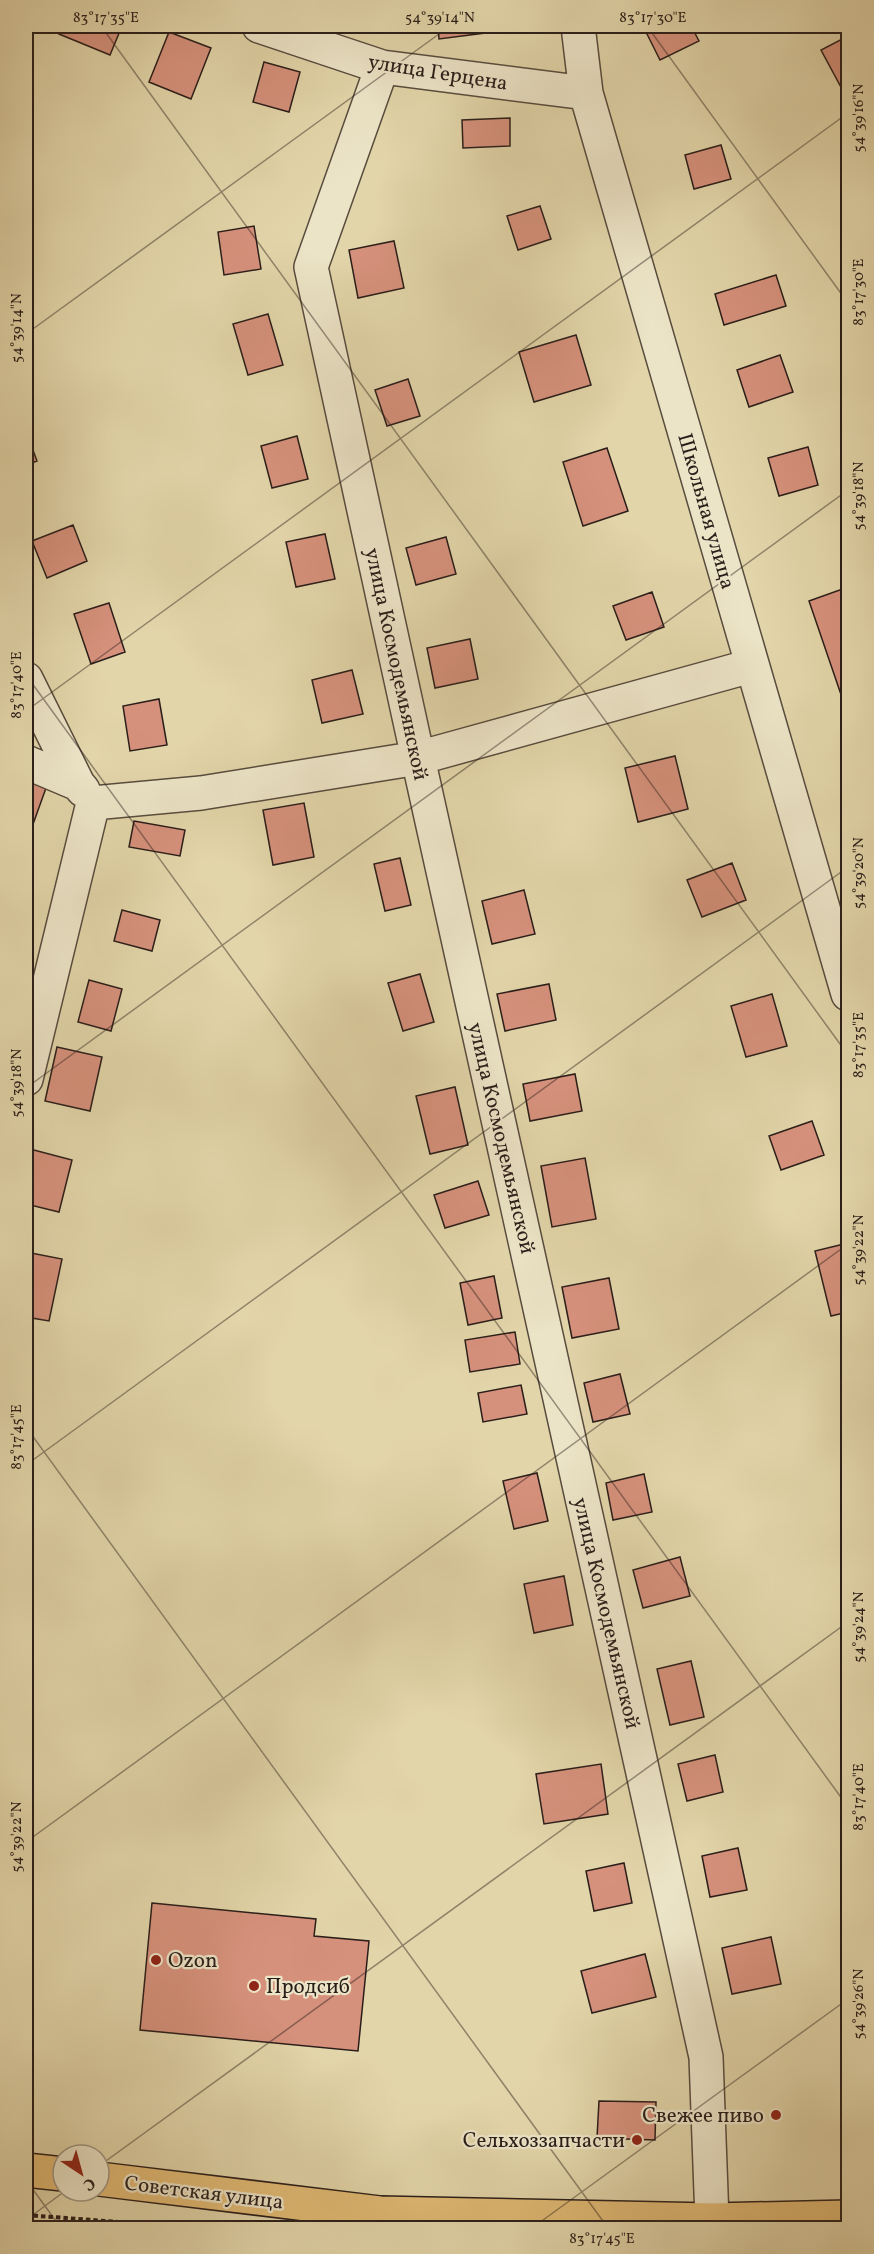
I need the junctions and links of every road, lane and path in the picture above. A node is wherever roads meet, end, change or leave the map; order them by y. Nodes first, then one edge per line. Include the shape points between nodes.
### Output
1 (259, 26) edge
2 (578, 26) edge
3 (382, 67) junction
4 (586, 93) junction
5 (751, 666) junction
6 (26, 679) edge
7 (417, 758) junction
8 (26, 762) edge
9 (85, 794) junction
10 (849, 994) edge
11 (26, 1079) edge
12 (26, 2170) edge
13 (51, 2173) edge
14 (111, 2180) edge
15 (26, 2215) edge
16 (849, 2217) edge
17 (712, 2220) junction
18 (198, 2229) edge

1 - 3 street, улица Герцена
2 - 4 street, Школьная улица
3 - 4 street, улица Герцена
3 - 7 street, улица Космодемьянской via 311,267
4 - 5 street, Школьная улица
5 - 7 street
5 - 10 street, Школьная улица
6 - 9 street
7 - 9 street via 201,793
7 - 17 street, улица Космодемьянской via 706,2056
8 - 9 street
9 - 11 street
12 - 13 main road
14 - 17 main road, Советская улица via 380,2213
15 - 18 path
16 - 17 main road, Советская улица

